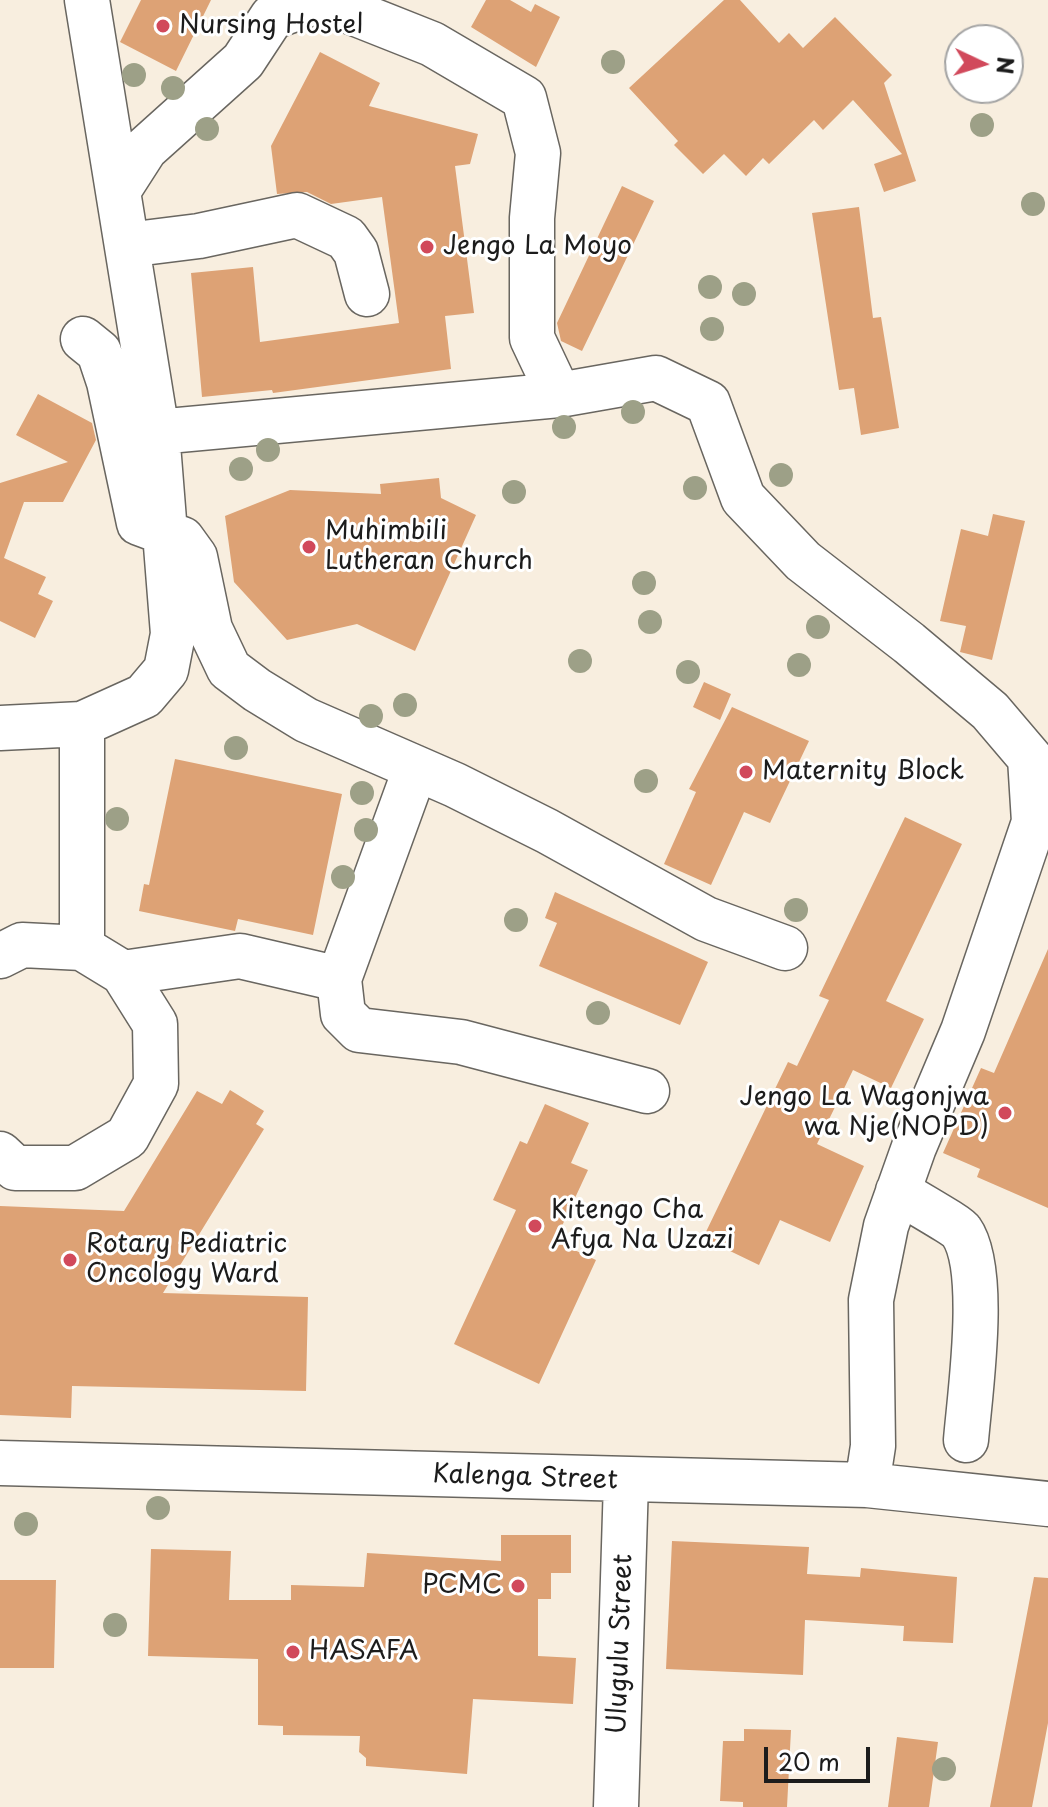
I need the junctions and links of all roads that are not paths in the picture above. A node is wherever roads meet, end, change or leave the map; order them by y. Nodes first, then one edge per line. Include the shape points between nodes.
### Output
1 (87, 0) edge
2 (320, 0) edge
3 (118, 191) junction
4 (127, 245) junction
5 (367, 294) dead end
6 (83, 339) dead end
7 (559, 395) junction
8 (157, 432) junction
9 (165, 535) junction
10 (82, 724) junction
11 (0, 728) edge
12 (415, 770) junction
13 (1041, 826) edge
14 (82, 948) junction
15 (785, 948) dead end
16 (0, 956) edge
17 (123, 973) junction
18 (339, 979) junction
19 (647, 1091) dead end
20 (0, 1154) edge
21 (898, 1191) junction
22 (966, 1440) dead end
23 (0, 1463) edge
24 (626, 1481) junction
25 (867, 1485) junction
26 (1048, 1504) edge
27 (616, 1807) edge

1 - 3 street
2 - 3 street via 272,17 243,61 145,149
2 - 7 street via 432,44 524,98 538,153 532,338
3 - 4 street
4 - 5 street via 297,215 346,238 356,252
4 - 8 street
6 - 9 street via 99,352 109,382 139,523
7 - 8 street
7 - 13 street via 656,378 708,403 743,498 803,561 990,711 1030,758
8 - 9 street
9 - 10 street via 173,634 166,670 144,696
9 - 12 street via 182,539 195,557 210,629 229,669 306,720
10 - 11 street
10 - 14 street
12 - 15 street via 547,831 706,919
12 - 18 street
13 - 21 street
14 - 16 street via 22,945
14 - 17 street
17 - 18 street via 240,956
17 - 20 street via 155,1024 156,1084 127,1137 75,1168 15,1168
18 - 19 street via 343,1014 359,1030 461,1042
21 - 22 street via 960,1228 972,1258 974,1336
21 - 25 street via 871,1300 873,1446
23 - 24 street, Kalenga Street
24 - 25 street, Kalenga Street
24 - 27 street, Ulugulu Street
25 - 26 street, Kalenga Street

